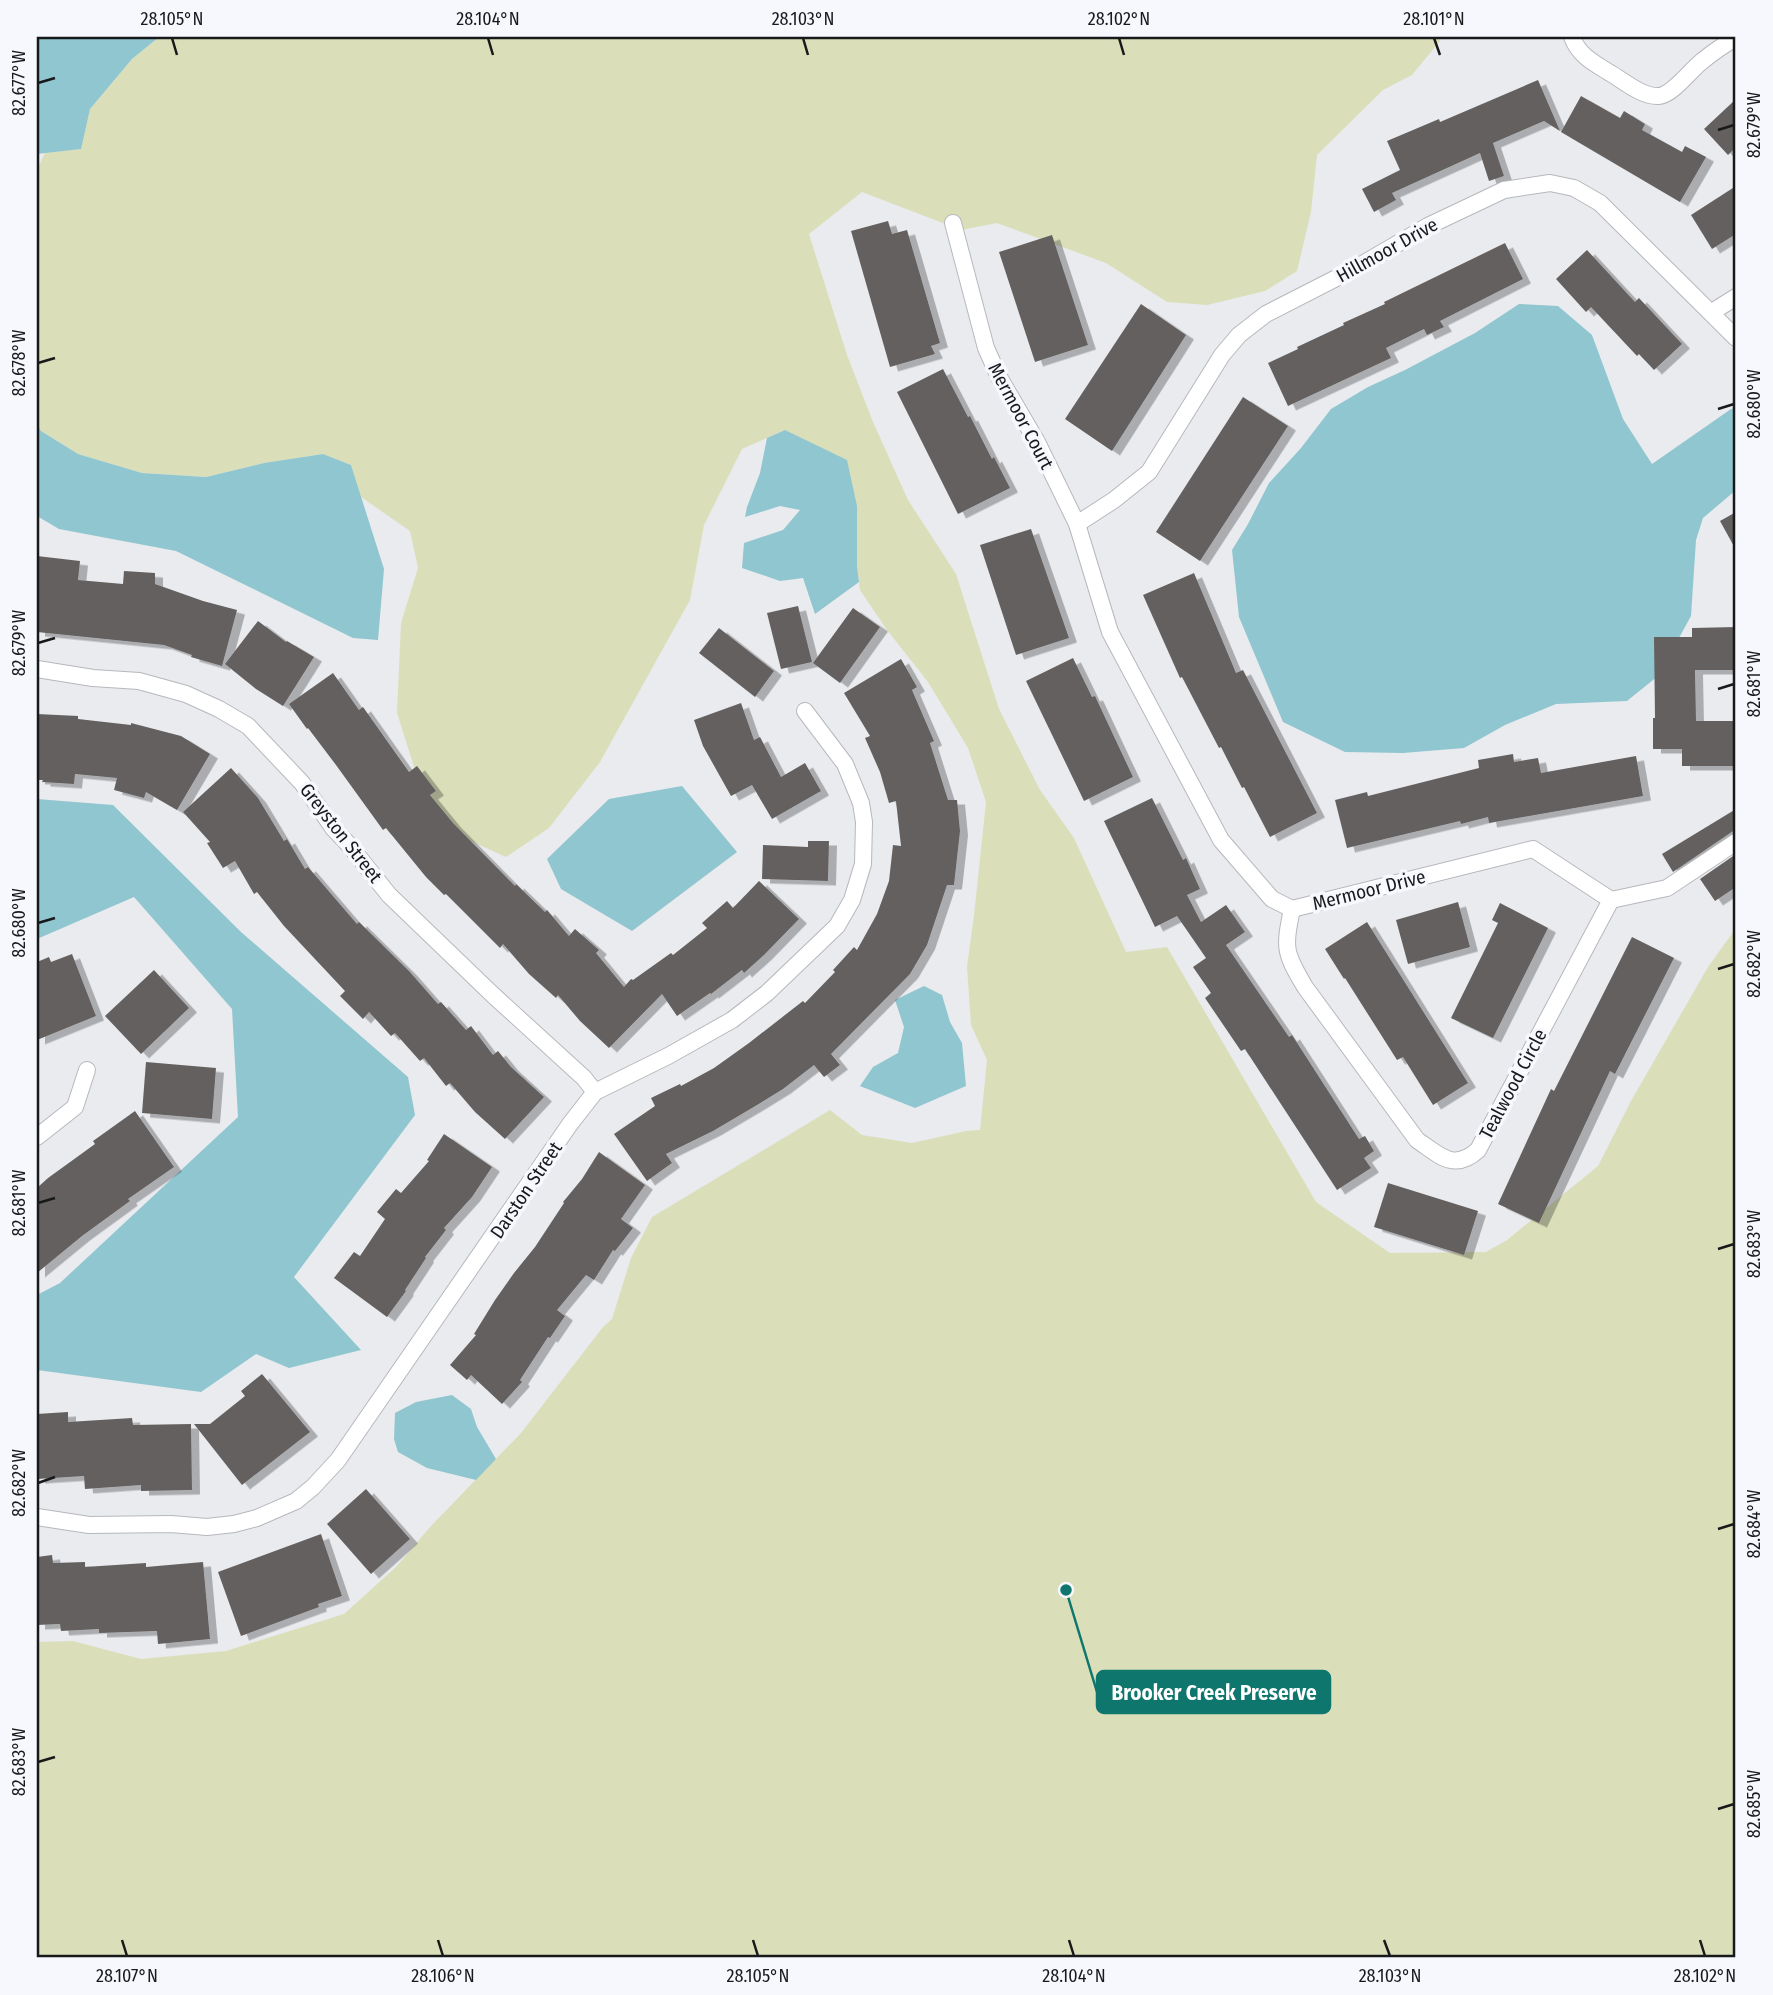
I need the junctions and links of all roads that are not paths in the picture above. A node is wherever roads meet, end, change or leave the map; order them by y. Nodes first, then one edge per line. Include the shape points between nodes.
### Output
1 (1736, 38) edge
2 (1574, 41) edge
3 (953, 223) dead end
4 (1736, 297) edge
5 (1712, 312) junction
6 (1736, 338) edge
7 (1077, 524) junction
8 (37, 669) edge
9 (805, 712) dead end
10 (1736, 842) edge
11 (1611, 900) junction
12 (1292, 909) junction
13 (87, 1070) dead end
14 (595, 1092) junction
15 (37, 1138) edge
16 (37, 1517) edge

1 - 2 street via 1659,96 1645,94 1585,58
3 - 7 street, Mermoor Court via 986,348
4 - 5 street
5 - 6 street, Hillmoor Drive
5 - 7 street, Hillmoor Drive via 1600,202 1574,188 1550,183 1504,190 1266,314 1239,335 1149,472
7 - 12 street, Mermoor Drive via 1110,632 1221,840 1272,898
8 - 14 street, Greyston Street via 139,681 186,694 248,726 302,783 389,895
9 - 14 street, Darston Street via 845,764 861,803 863,864 852,900 837,926 732,1020
10 - 11 street via 1667,888
11 - 12 street, Mermoor Drive via 1533,849
11 - 12 street, Tealwood Circle via 1478,1150 1470,1158 1454,1161 1417,1140 1305,987 1285,942
13 - 15 street via 75,1107
14 - 16 street, Darston Street via 338,1461 296,1501 257,1518 207,1527 89,1525

